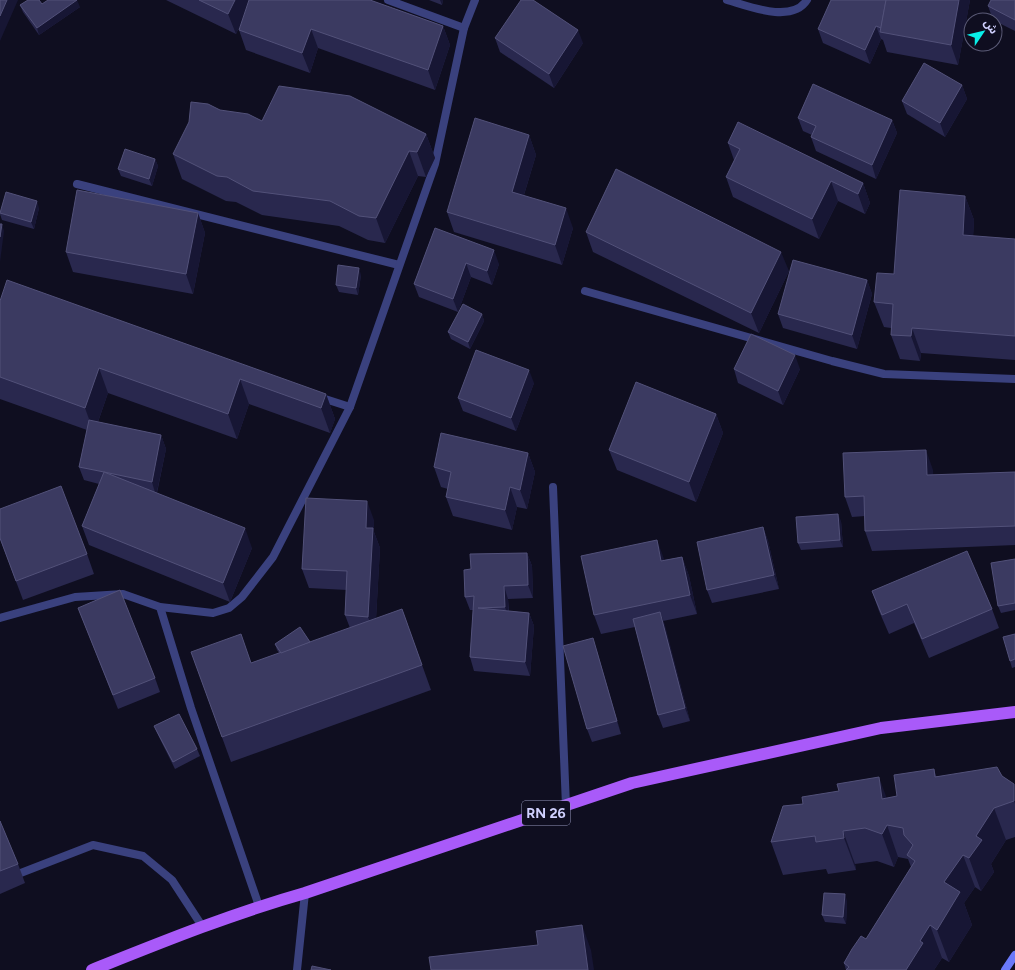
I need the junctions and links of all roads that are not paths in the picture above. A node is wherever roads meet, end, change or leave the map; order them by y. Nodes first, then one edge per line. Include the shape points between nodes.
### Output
1 (388, 0) edge
2 (475, 0) edge
3 (727, 0) edge
4 (807, 0) edge
5 (464, 28) junction
6 (77, 184) dead end
7 (399, 265) junction
8 (585, 291) dead end
9 (1015, 379) edge
10 (313, 395) edge
11 (350, 407) junction
12 (553, 486) dead end
13 (160, 607) junction
14 (0, 618) edge
15 (1015, 712) edge
16 (566, 806) junction
17 (0, 881) edge
18 (305, 893) junction
19 (259, 906) junction
20 (202, 926) junction
21 (1015, 954) edge
22 (92, 970) edge
23 (297, 970) edge
24 (1005, 970) edge

1 - 5 street
2 - 5 street
3 - 4 street via 763,11 788,13 803,6
5 - 7 street via 435,164
6 - 7 street
7 - 11 street
8 - 9 street via 884,374
10 - 11 street
11 - 13 street via 274,556 242,597 229,608 213,613
12 - 16 street
13 - 14 street via 123,594 75,597
13 - 19 street via 191,708
15 - 16 main road, RN 26 via 881,728 632,784
16 - 18 main road, RN 26
17 - 20 street via 93,846 143,856 172,880
18 - 19 main road, RN 26
18 - 23 street
19 - 20 main road, RN 26
20 - 22 main road, RN 26
21 - 24 street

